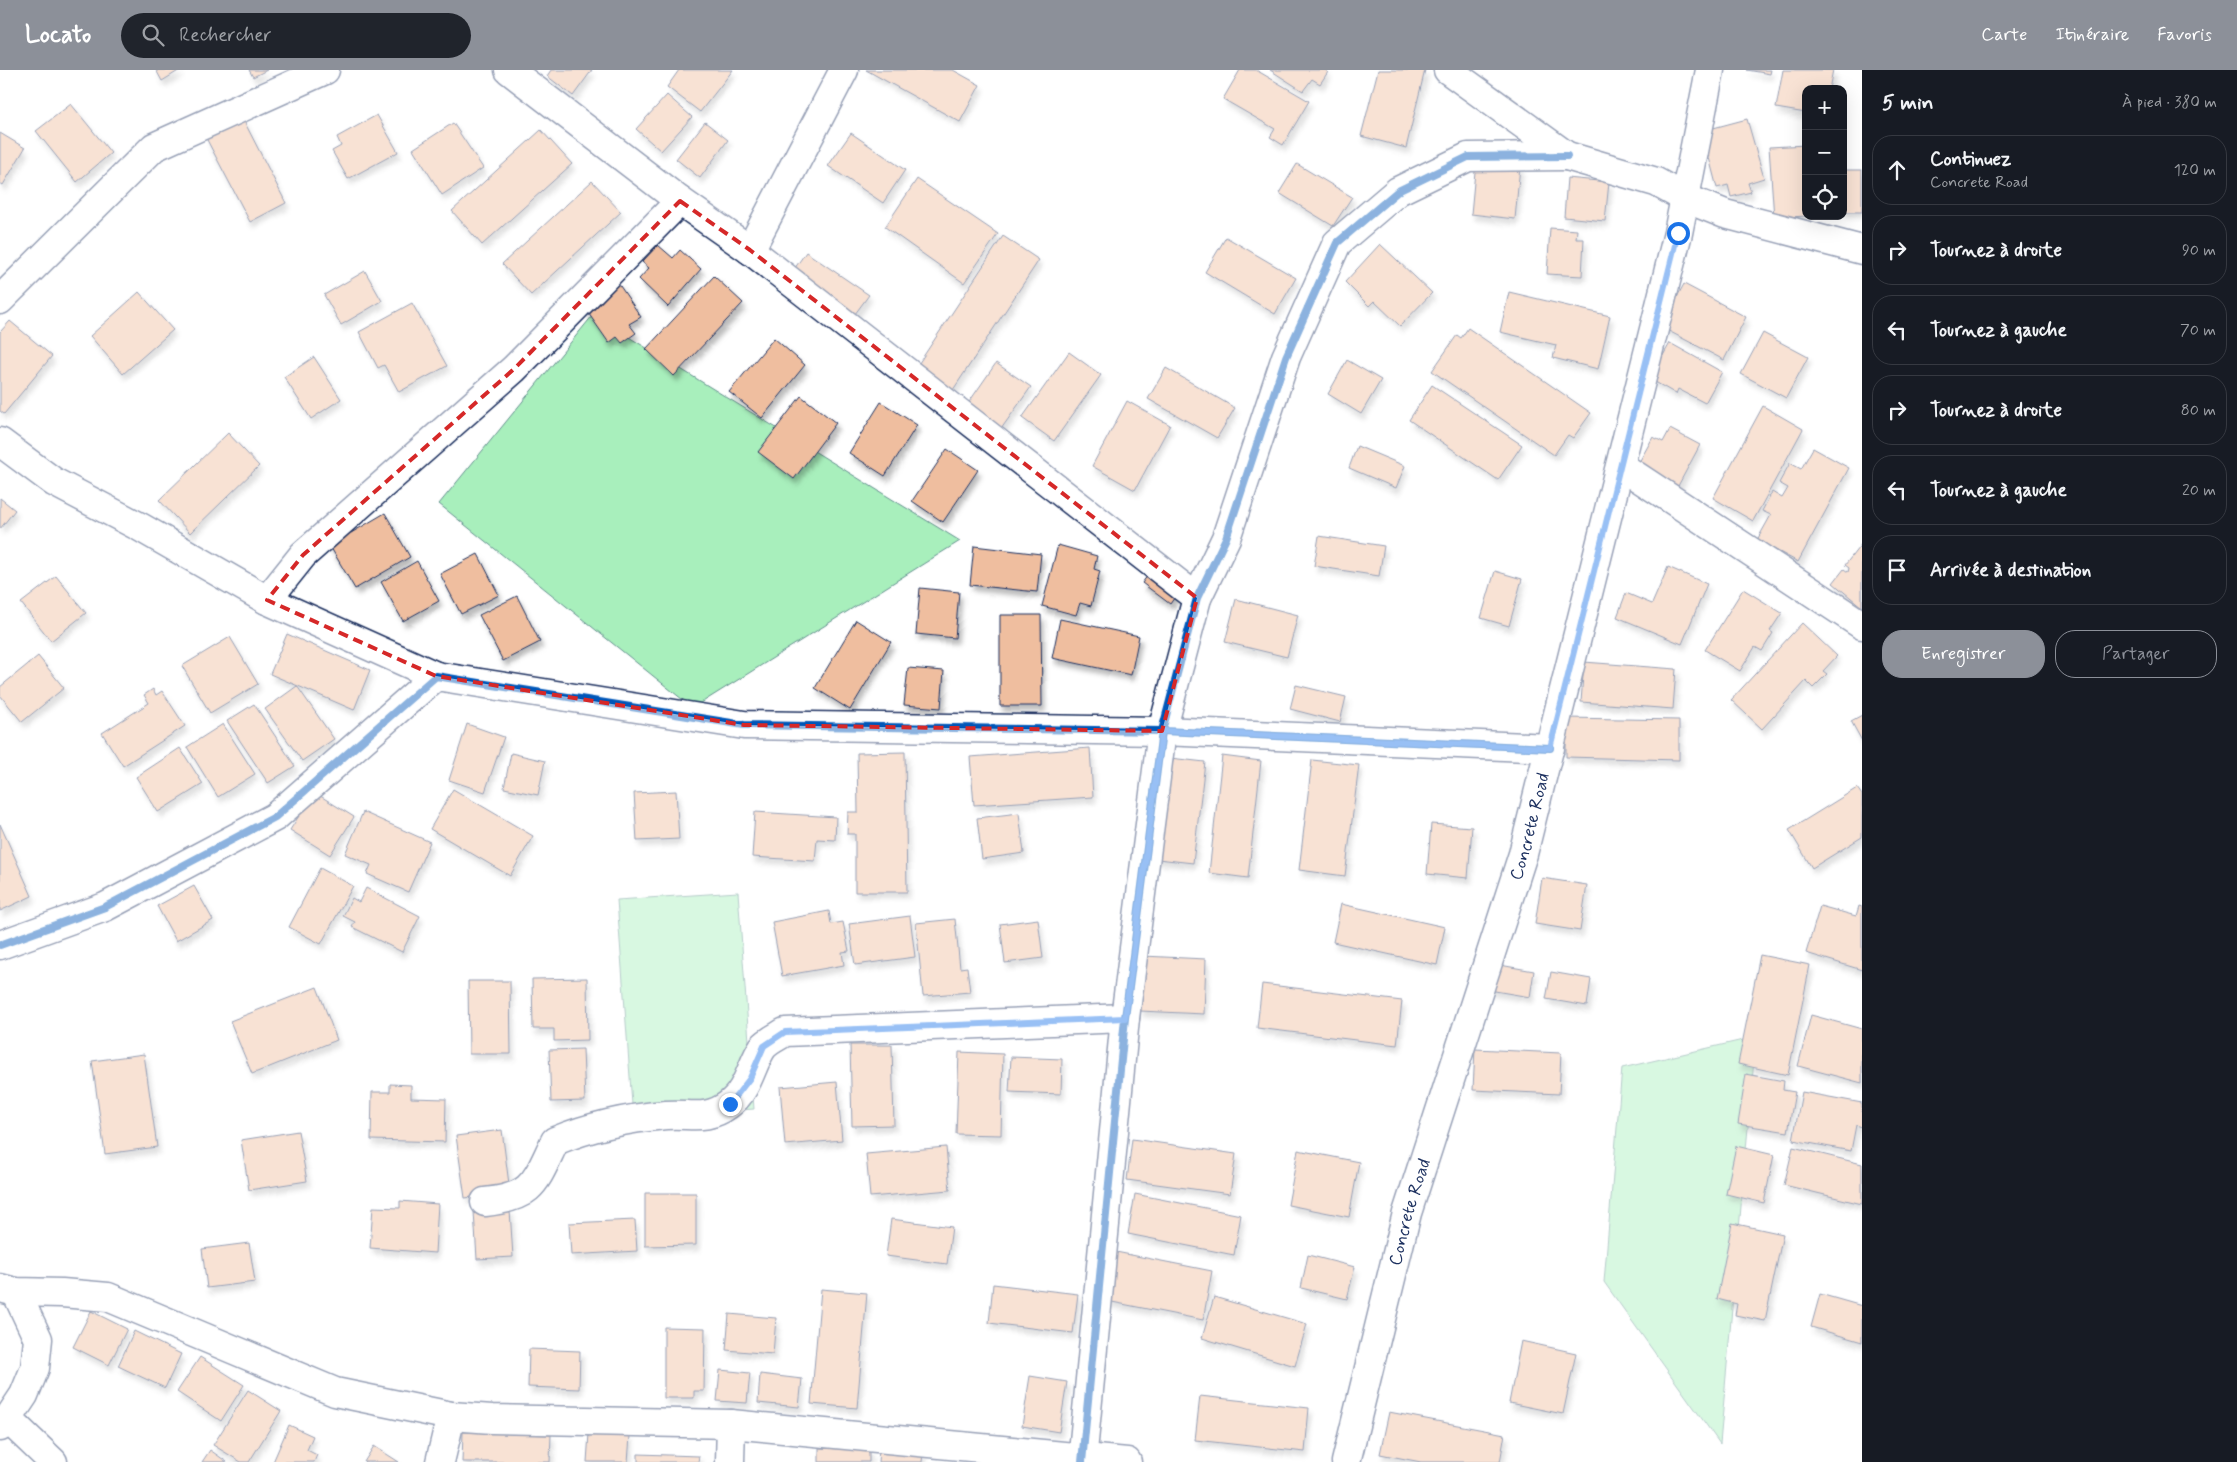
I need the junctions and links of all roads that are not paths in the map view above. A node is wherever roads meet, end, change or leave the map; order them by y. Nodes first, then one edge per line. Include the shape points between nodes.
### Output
1 (325, 70) edge
2 (509, 70) edge
3 (844, 70) edge
4 (1448, 70) edge
5 (1710, 70) edge
6 (1567, 156) junction
7 (1686, 198) junction
8 (680, 201) junction
9 (750, 250) junction
10 (1862, 250) edge
11 (0, 300) edge
12 (0, 442) edge
13 (1621, 466) junction
14 (1197, 598) junction
15 (267, 600) junction
16 (1862, 625) edge
17 (436, 676) junction
18 (1162, 731) junction
19 (1550, 748) junction
20 (0, 945) edge
21 (1125, 1018) junction
22 (485, 1202) dead end
23 (8, 1290) edge
24 (451, 1416) junction
25 (4, 1423) edge
26 (732, 1424) junction
27 (1083, 1459) edge
28 (53, 1462) edge
29 (440, 1462) edge
30 (730, 1462) edge
31 (1127, 1462) edge
32 (1346, 1462) edge

1 - 11 street via 154,147
2 - 8 street
3 - 9 street
4 - 6 street
5 - 7 street, Concrete Road
6 - 7 street via 1656,182
6 - 14 street via 1468,157 1398,191 1337,243 1286,357 1226,538
7 - 10 street via 1725,214
7 - 13 street, Concrete Road
8 - 9 street
8 - 15 street via 514,369 303,555
9 - 14 street
12 - 15 street via 54,482 140,526
13 - 16 street
13 - 19 street, Concrete Road
14 - 18 street
15 - 17 street
17 - 18 street via 744,725
17 - 20 street via 275,817 105,907
18 - 19 street
18 - 21 street
19 - 32 street, Concrete Road via 1523,854 1406,1213
21 - 22 street via 785,1032 764,1046 750,1078 730,1104 708,1115 666,1115 568,1136 555,1142 525,1192 506,1200
21 - 27 street
23 - 24 street via 108,1297 335,1392
23 - 25 street via 38,1339 34,1368 24,1395
24 - 26 street
24 - 29 street
25 - 28 street
26 - 27 street
26 - 30 street
27 - 31 street

